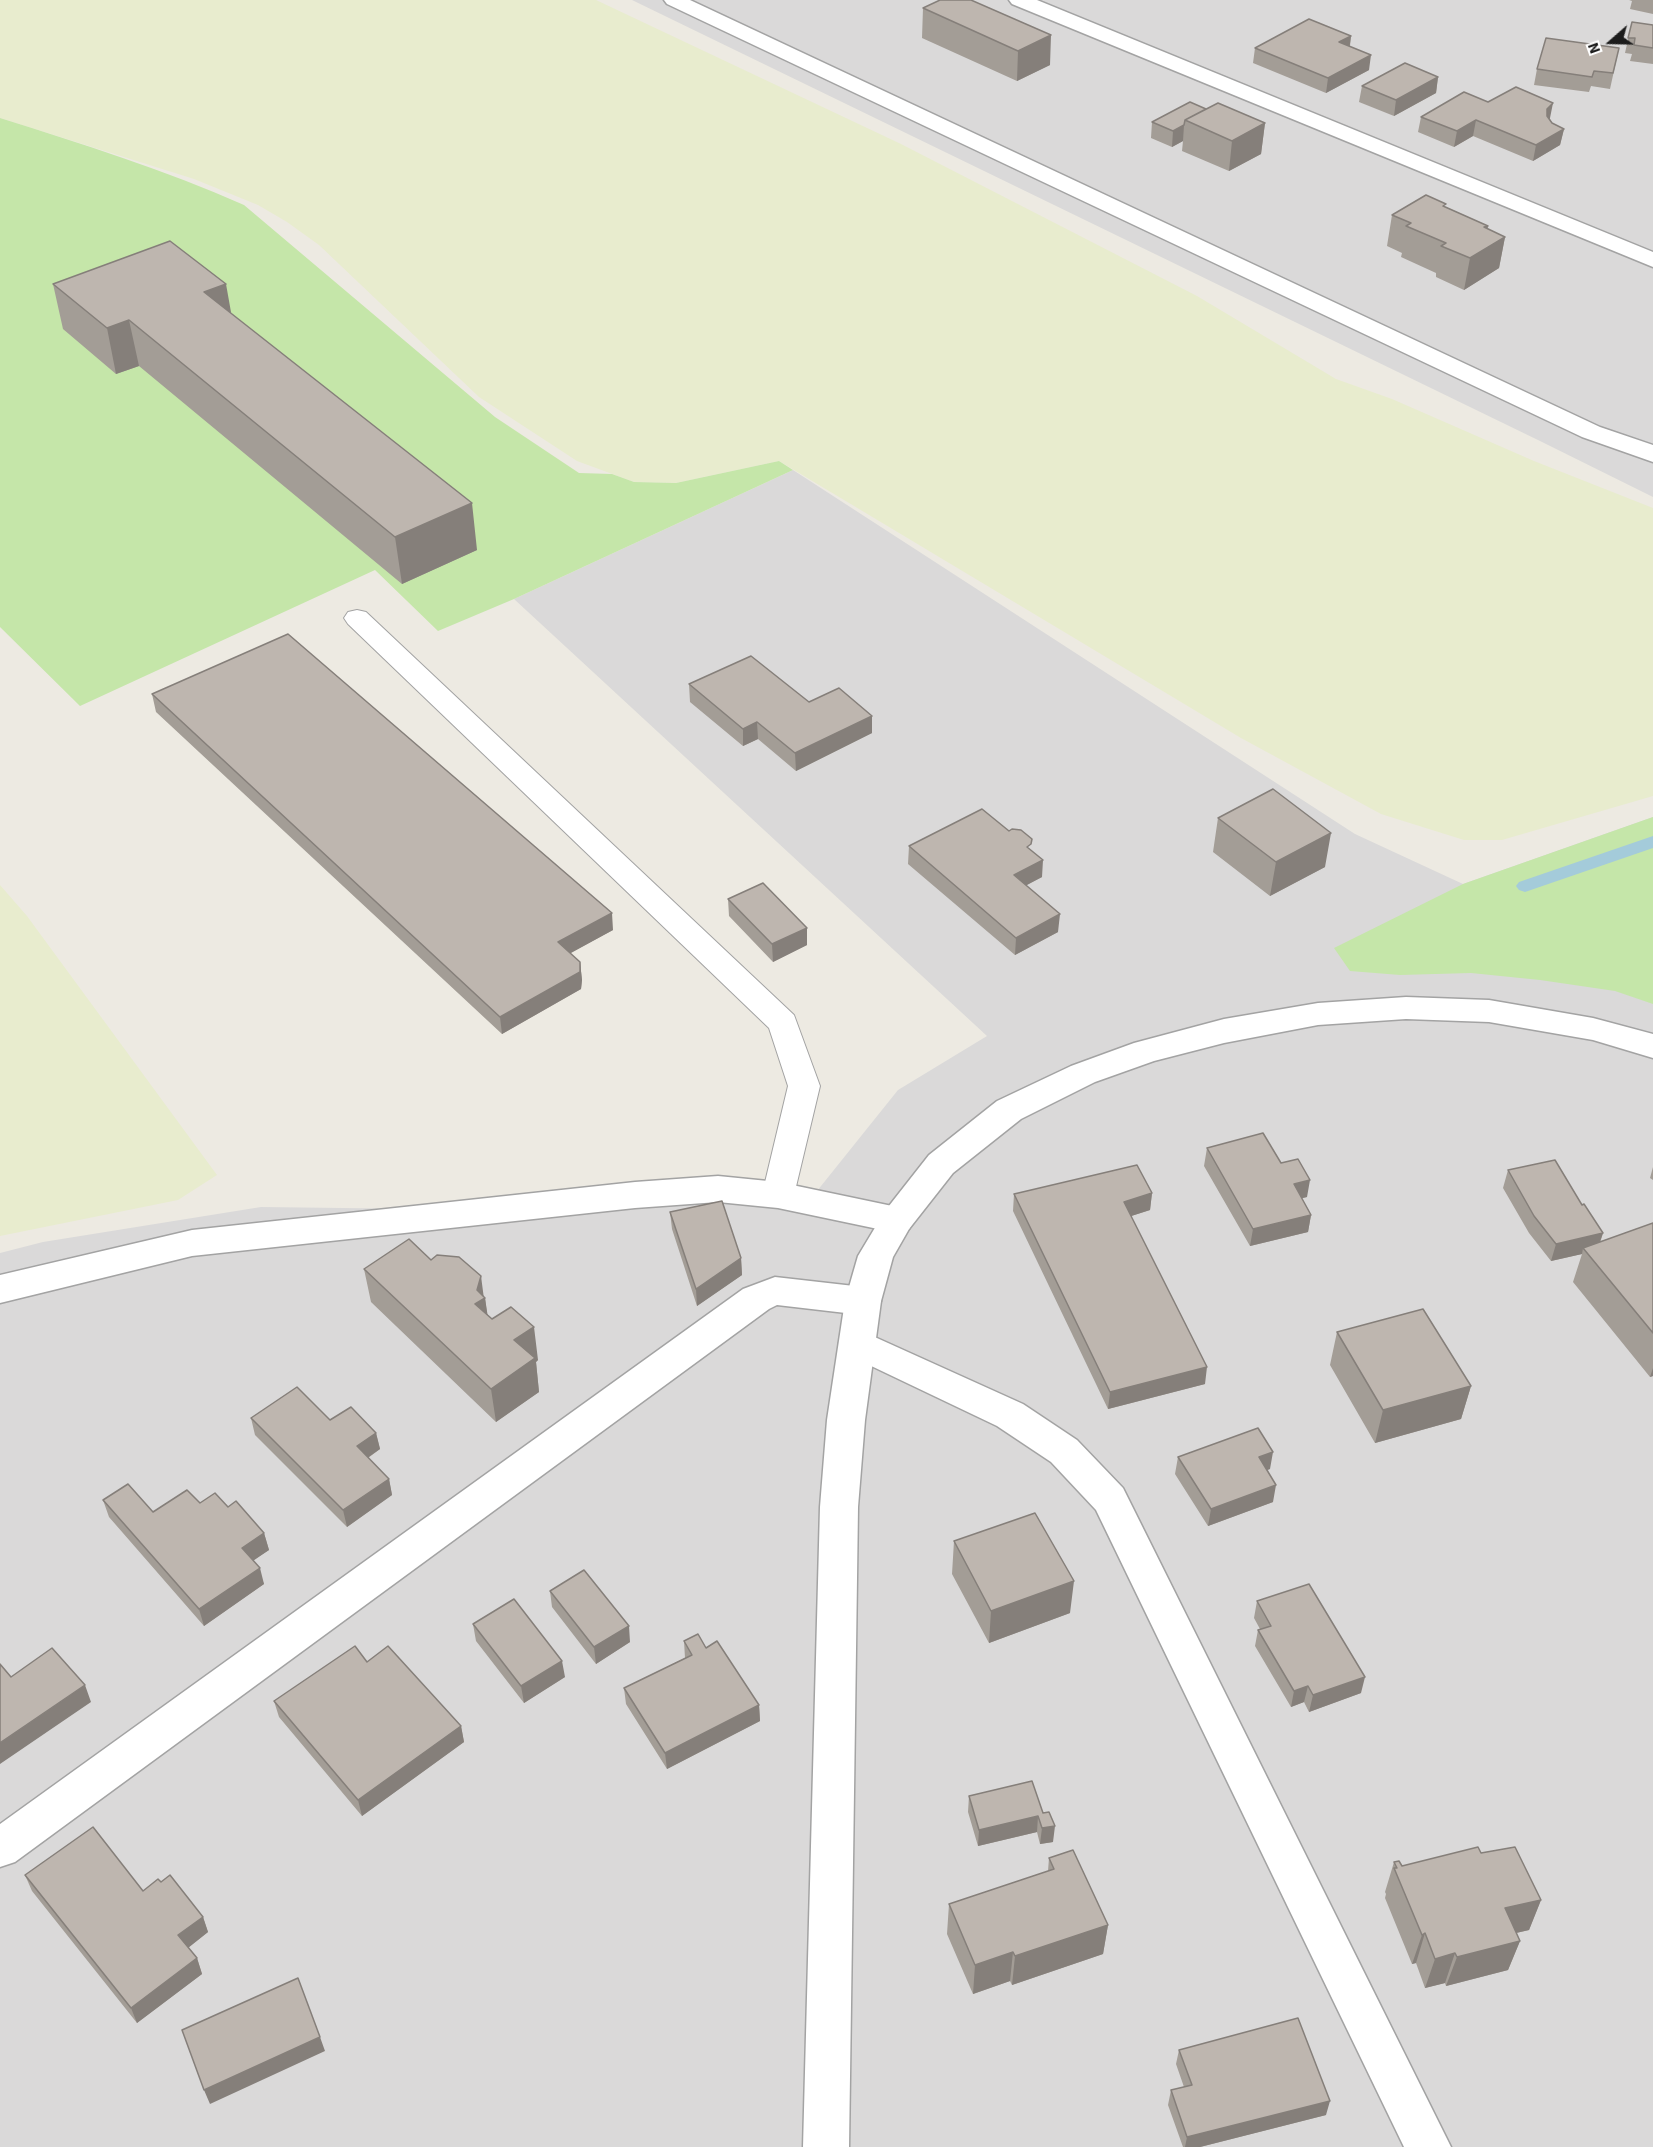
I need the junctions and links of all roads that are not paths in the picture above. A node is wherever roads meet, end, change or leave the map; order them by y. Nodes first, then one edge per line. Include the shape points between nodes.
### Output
1 (674, 0) edge
2 (1019, 0) edge
3 (1653, 260) edge
4 (1653, 454) edge
5 (357, 618) dead end
6 (1653, 1046) edge
7 (778, 1195) junction
8 (897, 1220) junction
9 (0, 1289) edge
10 (864, 1301) junction
11 (857, 1343) junction
12 (0, 1848) edge
13 (826, 2147) edge
14 (1428, 2147) edge

1 - 4 street via 1591,432
2 - 3 street
5 - 7 lane via 783,1023 804,1086
6 - 8 street via 1593,1029 1489,1011 1406,1008 1318,1014 1224,1031 1146,1051 1083,1074 1009,1110 941,1164
7 - 8 street
7 - 9 street via 718,1189 635,1195 192,1243
8 - 10 street via 876,1256
10 - 11 street
10 - 12 street via 775,1291 756,1299
11 - 13 street via 839,1507
11 - 14 street via 1010,1414 1064,1451 1110,1499

